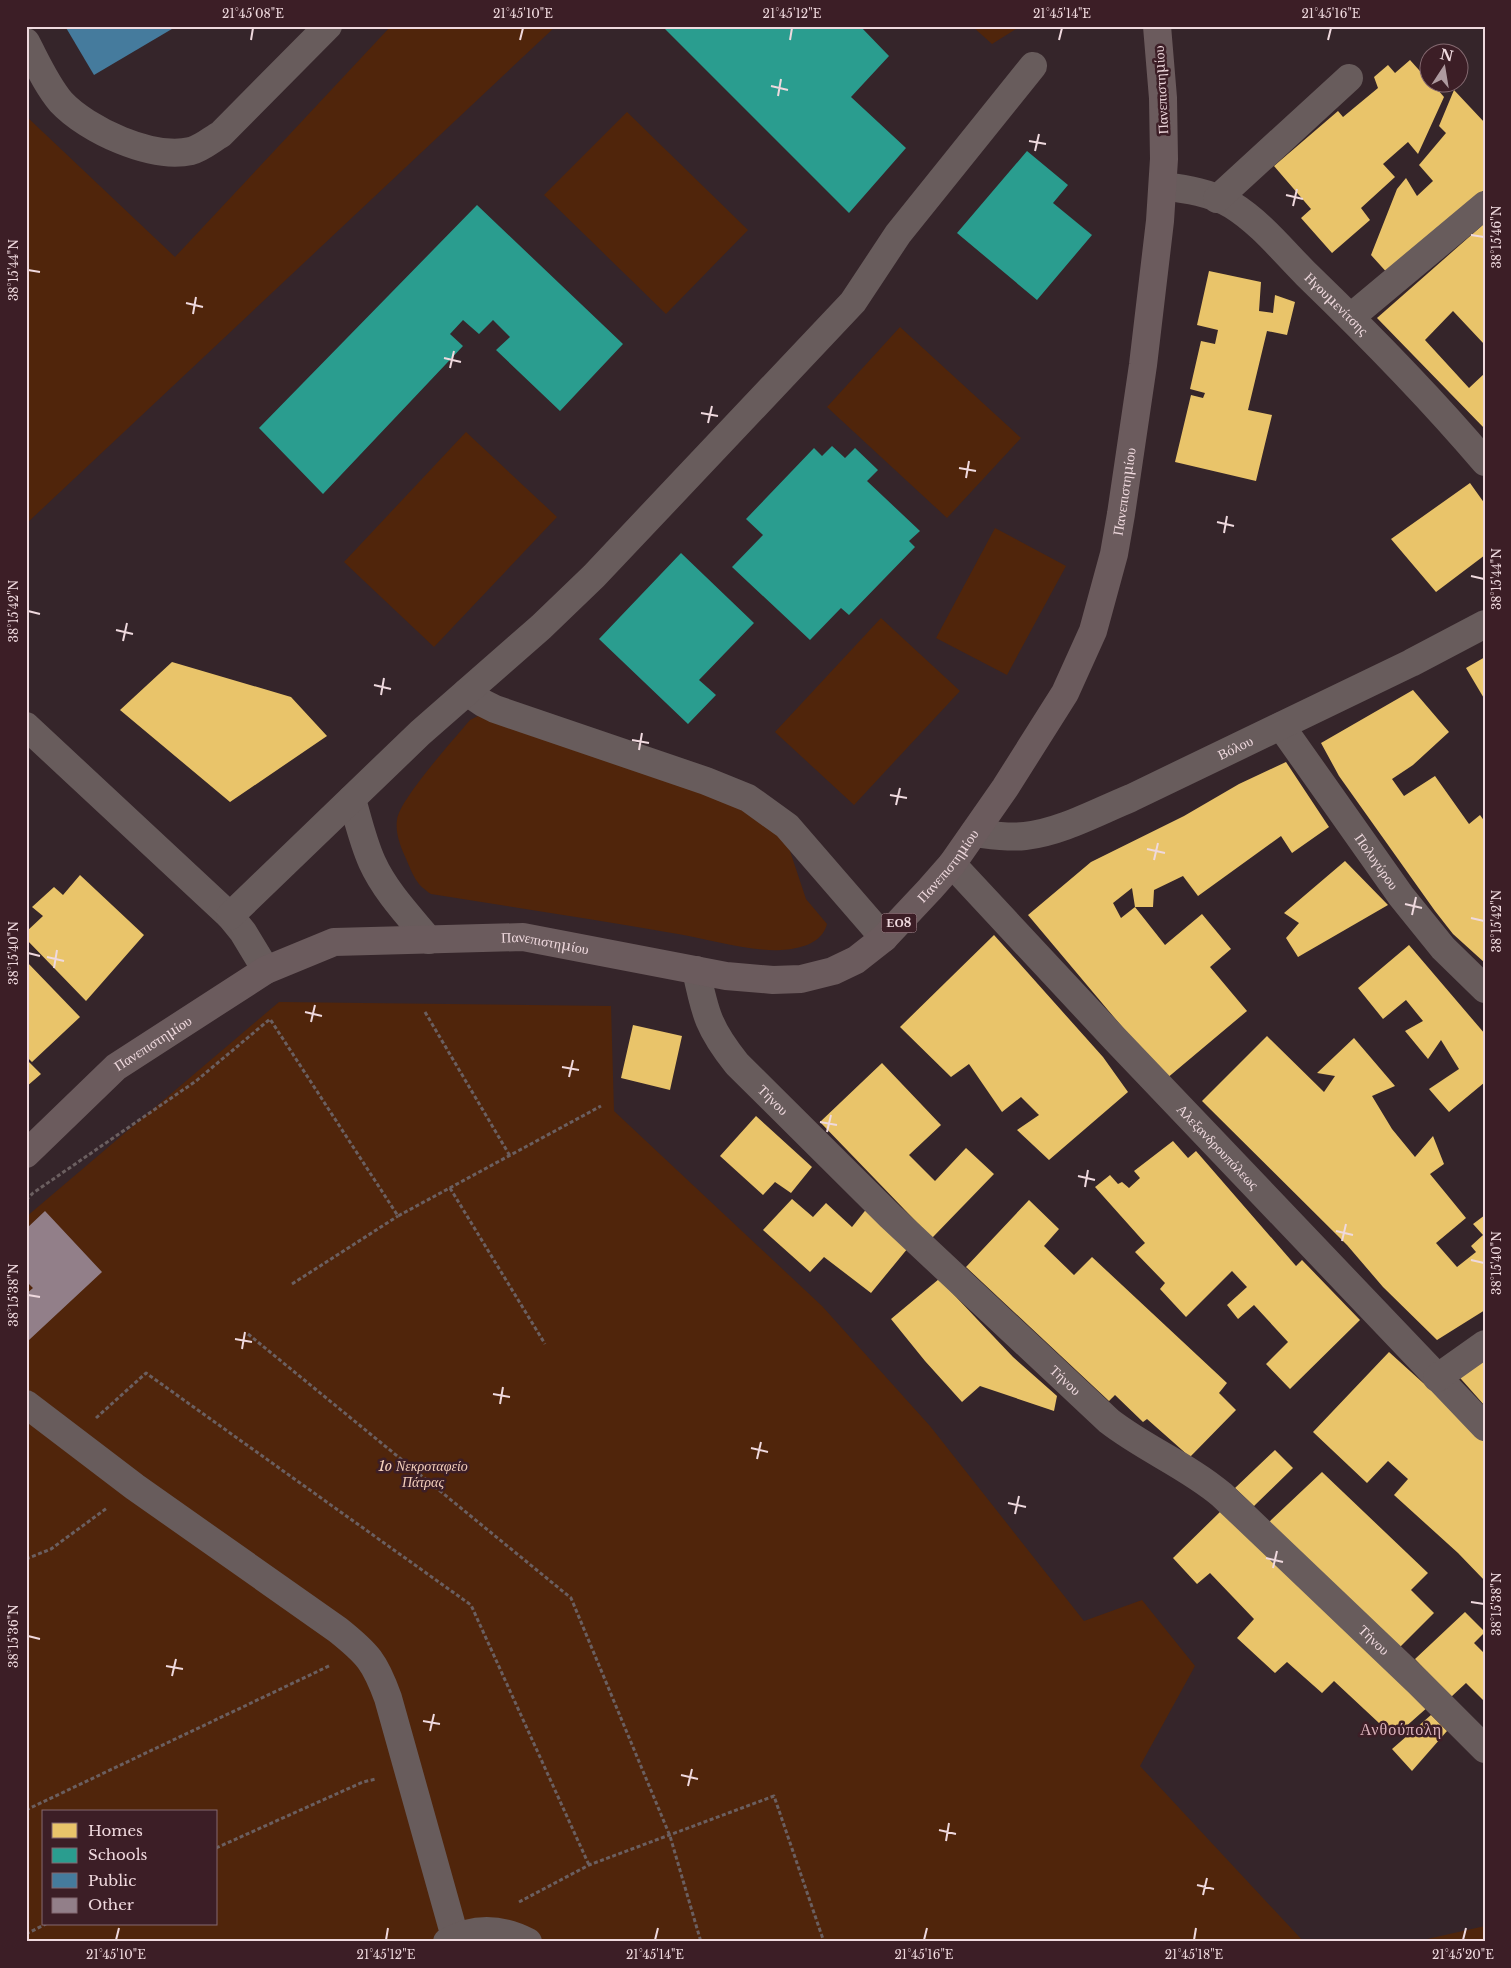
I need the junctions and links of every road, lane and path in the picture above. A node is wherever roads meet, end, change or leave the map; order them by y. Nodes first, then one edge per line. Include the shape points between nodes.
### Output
1 (328, 26) edge
2 (1156, 26) edge
3 (26, 42) edge
4 (1032, 66) dead end
5 (1349, 78) dead end
6 (1163, 186) junction
7 (1217, 198) junction
8 (1485, 205) edge
9 (1351, 317) junction
10 (1485, 462) edge
11 (1485, 624) edge
12 (467, 692) junction
13 (26, 726) edge
14 (1281, 726) junction
15 (352, 799) junction
16 (974, 833) junction
17 (952, 864) junction
18 (230, 916) junction
19 (884, 938) junction
20 (429, 940) junction
21 (266, 970) junction
22 (696, 970) junction
23 (1485, 989) edge
24 (425, 1012) dead end
25 (600, 1106) dead end
26 (26, 1154) edge
27 (510, 1156) junction
28 (450, 1188) junction
29 (26, 1200) edge
30 (398, 1216) junction
31 (292, 1284) dead end
32 (248, 1334) dead end
33 (545, 1344) dead end
34 (1485, 1344) edge
35 (1437, 1378) junction
36 (26, 1404) edge
37 (1485, 1427) edge
38 (71, 1440) junction
39 (135, 1487) junction
40 (26, 1560) edge
41 (363, 1650) junction
42 (1485, 1749) edge
43 (409, 1771) junction
44 (26, 1810) edge
45 (670, 1836) junction
46 (218, 1847) edge
47 (589, 1865) junction
48 (514, 1905) dead end
49 (42, 1926) edge
50 (26, 1934) edge
51 (451, 1939) edge
52 (528, 1942) edge
53 (701, 1942) edge
54 (824, 1942) edge

1 - 3 street via 220,134 191,151 172,153 118,140 85,121 63,103 47,83
2 - 6 main road, Πανεπιστημίου / ΕΟ8 via 1162,98
4 - 12 street via 898,234 853,302 594,576
5 - 7 street
6 - 7 street, Ηγουμενίτσης
6 - 16 main road, Πανεπιστημίου / ΕΟ8 via 1143,365 1121,514 1093,631 1065,693
7 - 9 street, Ηγουμενίτσης via 1252,220
8 - 9 street
9 - 10 street, Ηγουμενίτσης
11 - 14 street, Βόλου via 1411,664
12 - 15 street
12 - 19 street via 496,709 697,777 748,798 787,826
13 - 18 street
14 - 16 street, Βόλου via 1131,798 1049,831 1025,836
14 - 23 street, Πολυγύρου via 1401,896 1443,948
15 - 18 street
15 - 20 street via 371,861 386,887
16 - 17 main road, Πανεπιστημίου / ΕΟ8
17 - 19 main road, Πανεπιστημίου / ΕΟ8
17 - 35 street, Αλεξανδρουπόλεως
18 - 21 street
19 - 22 main road, Πανεπιστημίου / ΕΟ8 via 844,967 801,979 750,979
20 - 21 main road, Πανεπιστημίου / ΕΟ8 via 334,942
20 - 22 main road, Πανεπιστημίου / ΕΟ8 via 524,937
21 - 26 main road, Πανεπιστημίου / ΕΟ8 via 116,1067
22 - 42 street, Τήνου via 709,1022 723,1046 737,1064 876,1202 1109,1421 1222,1495
24 - 27 path
25 - 27 path
27 - 28 path
28 - 30 path
28 - 33 path
29 - 30 path via 196,1081 270,1019
30 - 31 path
32 - 45 path via 571,1598
34 - 35 street
35 - 37 street, Αλεξανδρουπόλεως
36 - 38 street
38 - 39 street
38 - 47 path via 146,1372 471,1605
39 - 40 path via 51,1549
39 - 41 street
41 - 43 street via 379,1672
41 - 44 path
43 - 46 path via 363,1782
43 - 51 street
45 - 47 path
45 - 53 path
45 - 54 path via 774,1796
47 - 48 path
49 - 50 path
51 - 52 street via 485,1930 514,1935

